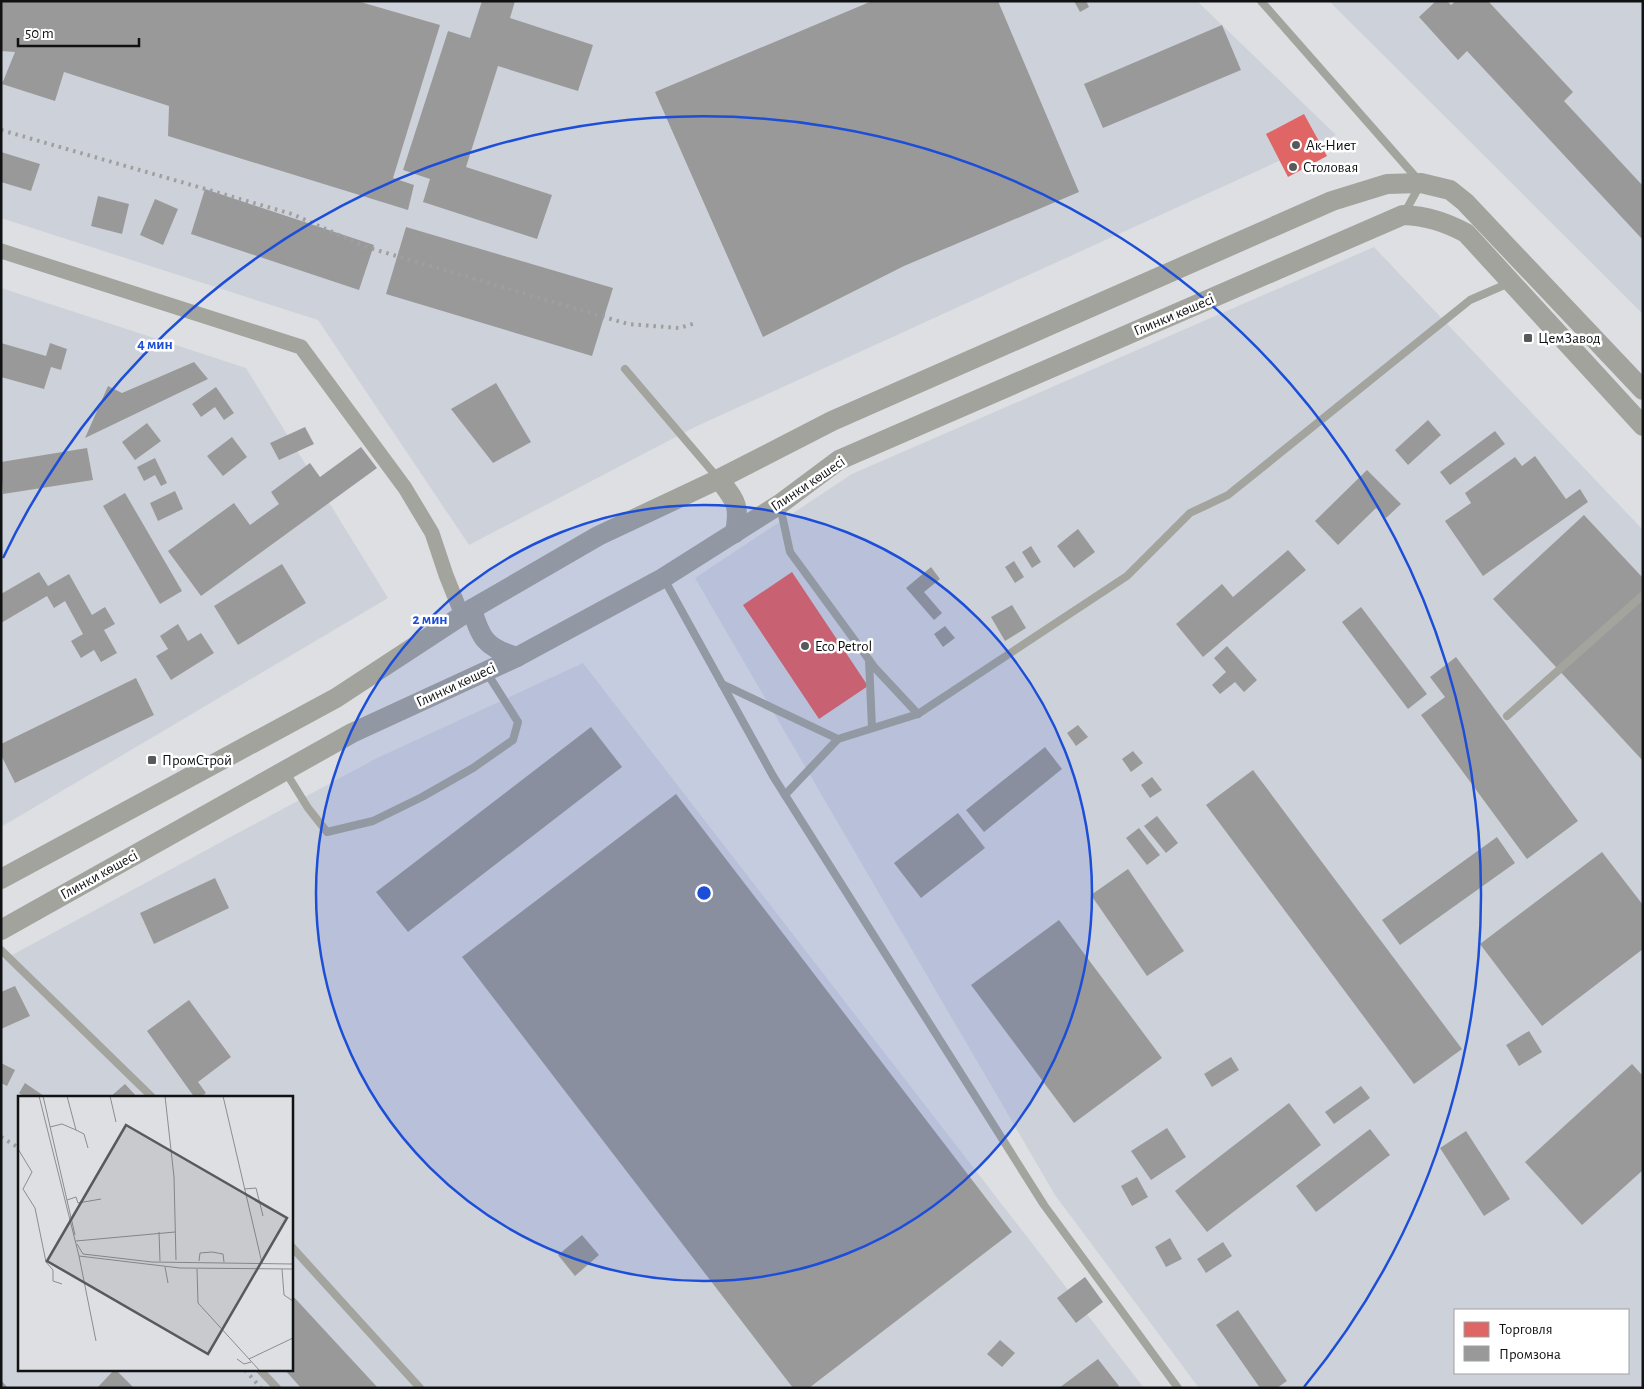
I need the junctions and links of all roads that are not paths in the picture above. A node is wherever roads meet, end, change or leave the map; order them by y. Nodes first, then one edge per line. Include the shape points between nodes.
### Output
1 (1261, 1) edge
2 (1421, 183) junction
3 (1403, 215) junction
4 (1, 251) edge
5 (1511, 283) junction
6 (624, 369) dead end
7 (1643, 390) edge
8 (1643, 426) edge
9 (719, 479) junction
10 (780, 504) junction
11 (734, 533) junction
12 (663, 578) junction
13 (1643, 596) edge
14 (467, 612) junction
15 (517, 657) junction
16 (869, 660) junction
17 (486, 671) junction
18 (722, 684) junction
19 (918, 714) junction
20 (1507, 716) dead end
21 (872, 728) junction
22 (838, 739) junction
23 (285, 770) junction
24 (785, 794) junction
25 (1, 879) edge
26 (1, 930) edge
27 (1, 950) edge
28 (151, 1096) edge
29 (292, 1247) edge
30 (262, 1372) edge
31 (277, 1388) edge
32 (420, 1388) edge
33 (1178, 1388) edge

1 - 2 lane
2 - 3 lane
2 - 7 main road via 1450,190 1465,202
2 - 9 main road via 1387,184 1332,201 832,420
3 - 5 main road, Глинки көшесі via 1448,223 1466,233
3 - 10 main road, Глинки көшесі via 839,460
4 - 14 street via 301,348 405,488 432,533 446,575
5 - 8 main road, Глинки көшесі
5 - 19 lane via 1470,300 1228,495 1190,513 1127,576
6 - 9 lane
9 - 11 main road via 737,506
9 - 14 main road via 598,536
10 - 11 main road, Глинки көшесі
10 - 16 lane via 790,552
11 - 12 main road, Глинки көшесі
12 - 15 main road, Глинки көшесі
12 - 18 lane
13 - 20 lane
14 - 15 main road via 485,641 499,652
14 - 25 main road via 336,698
15 - 17 main road, Глинки көшесі
16 - 19 lane
16 - 21 lane
17 - 23 main road, Глинки көшесі via 352,733
17 - 23 lane via 518,722 513,740 473,768 374,821 327,832
18 - 22 lane
18 - 24 lane
19 - 21 lane
21 - 22 lane
22 - 24 lane
23 - 26 main road, Глинки көшесі
24 - 33 lane via 1044,1205
27 - 28 lane
29 - 32 lane
30 - 31 lane

